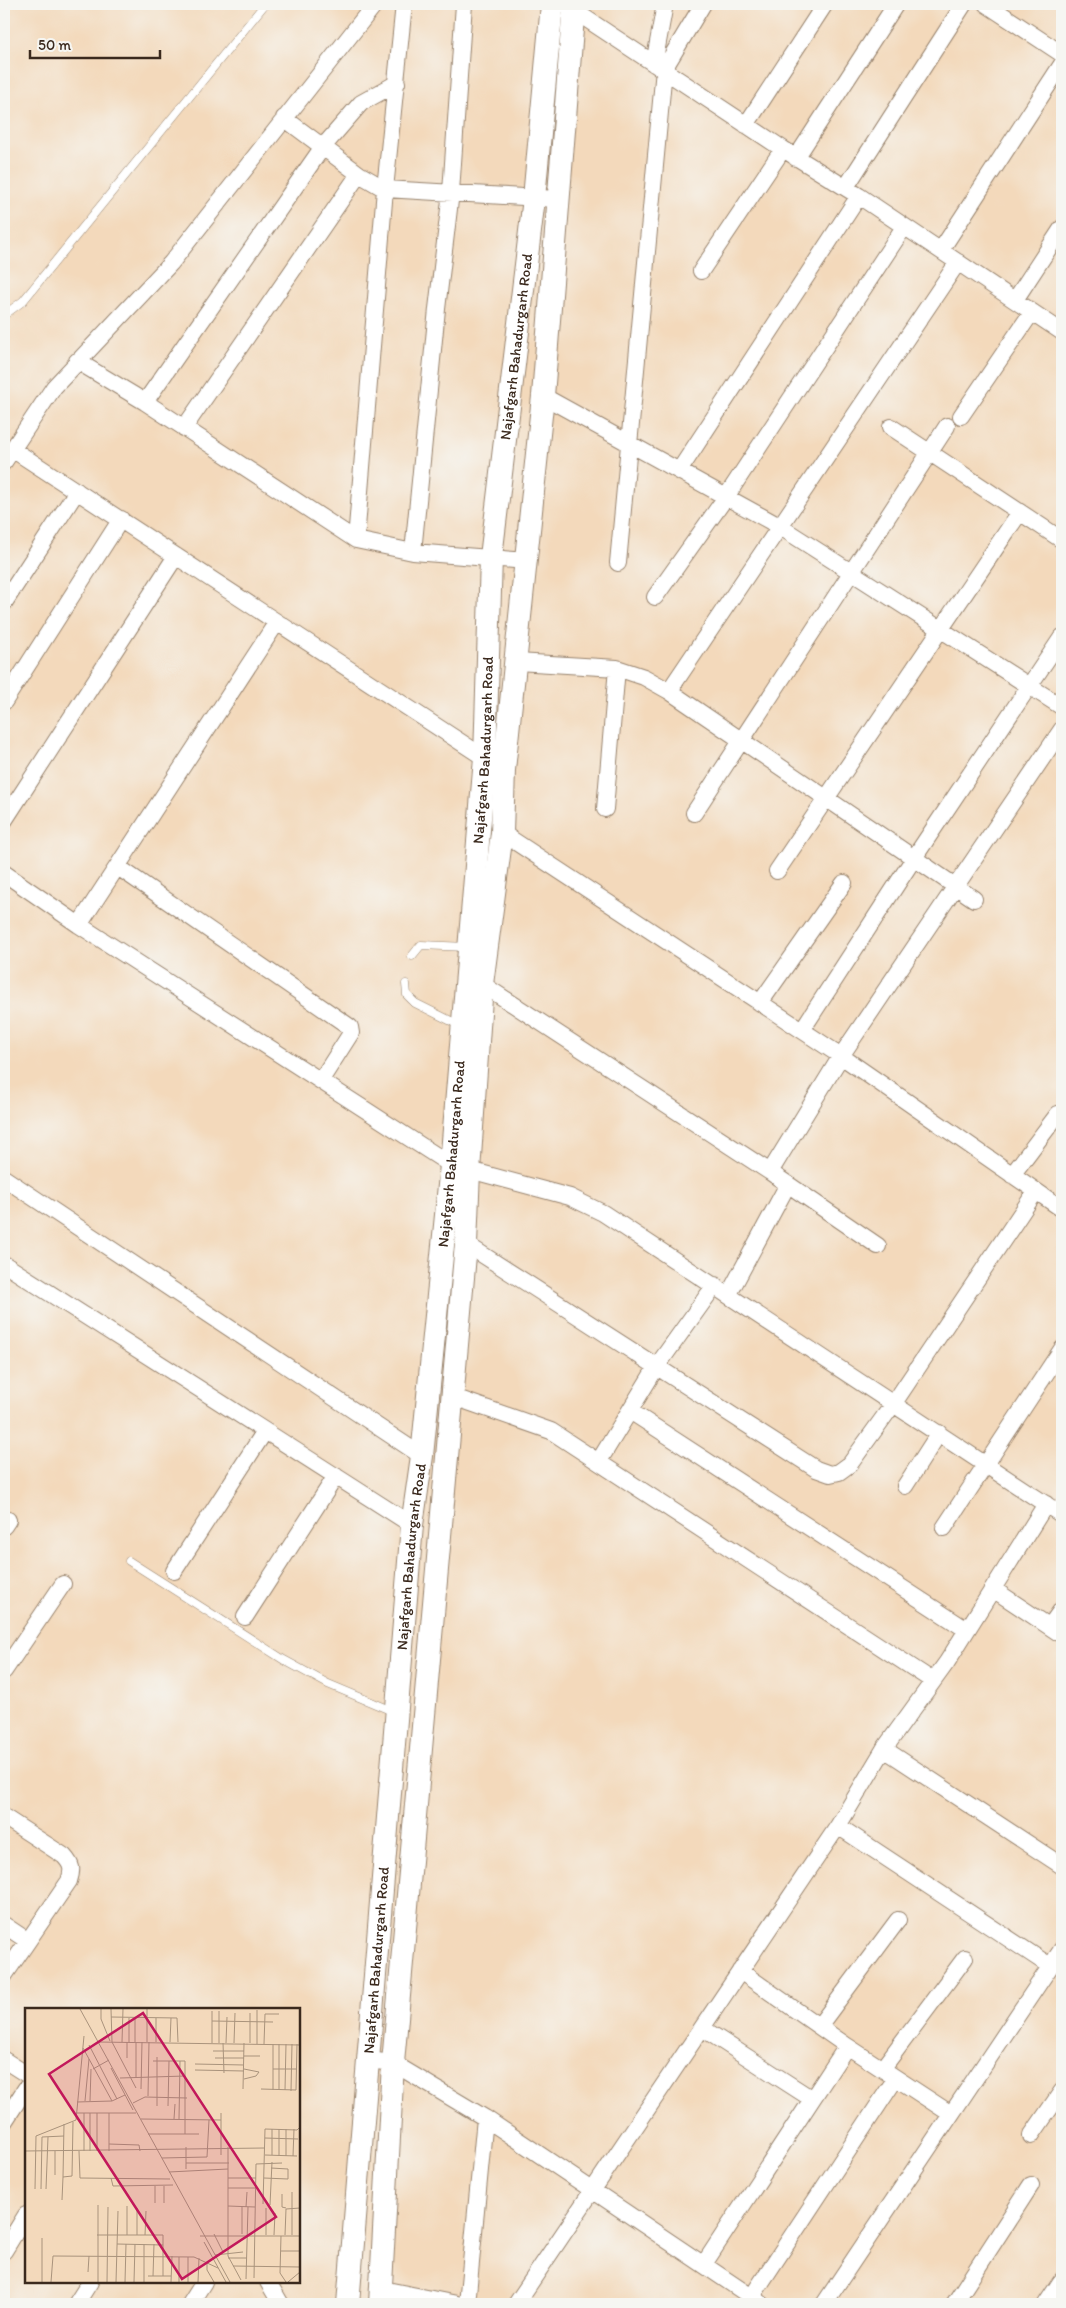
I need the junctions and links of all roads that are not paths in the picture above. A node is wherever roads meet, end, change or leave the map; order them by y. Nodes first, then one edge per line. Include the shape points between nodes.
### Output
1 (265, 4) edge
2 (375, 4) edge
3 (404, 4) edge
4 (464, 4) edge
5 (552, 4) edge
6 (664, 4) edge
7 (703, 4) edge
8 (825, 4) edge
9 (896, 4) edge
10 (964, 4) edge
11 (986, 4) edge
12 (570, 6) edge
13 (1062, 54) edge
14 (1062, 64) edge
15 (659, 66) junction
16 (397, 83) junction
17 (284, 118) junction
18 (746, 125) junction
19 (322, 148) junction
20 (790, 154) junction
21 (359, 174) junction
22 (385, 190) junction
23 (451, 192) junction
24 (852, 192) junction
25 (534, 198) junction
26 (557, 199) junction
27 (904, 226) junction
28 (1062, 228) edge
29 (940, 250) junction
30 (958, 262) junction
31 (702, 271) dead end
32 (1015, 300) junction
33 (1032, 312) junction
34 (4, 315) edge
35 (1062, 332) edge
36 (77, 361) junction
37 (543, 396) junction
38 (145, 402) junction
39 (961, 416) dead end
40 (946, 426) dead end
41 (891, 427) dead end
42 (184, 428) junction
43 (628, 443) junction
44 (929, 452) junction
45 (8, 456) edge
46 (678, 470) junction
47 (77, 491) junction
48 (726, 497) junction
49 (1020, 512) junction
50 (121, 519) junction
51 (780, 526) junction
52 (356, 540) junction
53 (1062, 540) edge
54 (413, 552) junction
55 (176, 556) junction
56 (491, 557) junction
57 (527, 561) junction
58 (618, 563) dead end
59 (851, 572) junction
60 (656, 597) dead end
61 (4, 603) edge
62 (277, 622) junction
63 (941, 629) junction
64 (1062, 637) edge
65 (517, 662) junction
66 (617, 668) junction
67 (1029, 686) junction
68 (669, 691) junction
69 (4, 702) edge
70 (1062, 707) edge
71 (1062, 729) edge
72 (742, 740) junction
73 (485, 758) junction
74 (826, 798) junction
75 (605, 809) dead end
76 (694, 813) dead end
77 (4, 821) edge
78 (502, 833) junction
79 (914, 858) junction
80 (118, 867) junction
81 (777, 871) dead end
82 (4, 873) edge
83 (844, 883) dead end
84 (957, 887) junction
85 (974, 899) dead end
86 (79, 925) junction
87 (469, 947) junction
88 (412, 956) dead end
89 (406, 984) dead end
90 (482, 984) junction
91 (760, 1003) junction
92 (463, 1026) junction
93 (802, 1030) junction
94 (841, 1056) junction
95 (321, 1080) junction
96 (1058, 1114) dead end
97 (460, 1168) junction
98 (770, 1172) junction
99 (1012, 1175) junction
100 (4, 1178) edge
101 (788, 1184) junction
102 (1036, 1191) junction
103 (1062, 1209) edge
104 (466, 1244) junction
105 (878, 1246) dead end
106 (4, 1264) edge
107 (722, 1290) junction
108 (1062, 1349) edge
109 (657, 1366) junction
110 (451, 1396) junction
111 (894, 1403) junction
112 (630, 1411) junction
113 (265, 1431) junction
114 (939, 1433) junction
115 (422, 1456) junction
116 (599, 1461) junction
117 (987, 1465) junction
118 (336, 1476) junction
119 (905, 1486) dead end
120 (1046, 1504) junction
121 (1062, 1515) edge
122 (412, 1525) junction
123 (944, 1528) dead end
124 (129, 1561) dead end
125 (174, 1571) dead end
126 (63, 1584) dead end
127 (993, 1589) junction
128 (1062, 1609) edge
129 (246, 1617) dead end
130 (967, 1630) junction
131 (1056, 1630) edge
132 (403, 1636) junction
133 (430, 1641) junction
134 (4, 1671) edge
135 (933, 1681) junction
136 (397, 1713) junction
137 (884, 1749) junction
138 (4, 1817) edge
139 (838, 1826) junction
140 (1062, 1866) edge
141 (898, 1920) dead end
142 (4, 1925) edge
143 (28, 1941) junction
144 (1062, 1949) edge
145 (965, 1958) dead end
146 (1050, 1966) junction
147 (740, 1971) junction
148 (4, 1976) edge
149 (819, 2026) junction
150 (702, 2028) junction
151 (847, 2046) junction
152 (4, 2060) edge
153 (368, 2060) junction
154 (393, 2063) junction
155 (882, 2069) junction
156 (25, 2073) edge
157 (896, 2078) junction
158 (25, 2090) edge
159 (1062, 2091) edge
160 (812, 2099) junction
161 (951, 2114) junction
162 (485, 2118) junction
163 (4, 2122) edge
164 (1031, 2136) dead end
165 (1031, 2185) dead end
166 (594, 2189) junction
167 (25, 2217) edge
168 (4, 2251) edge
169 (704, 2264) junction
170 (1062, 2280) edge
171 (89, 2283) edge
172 (203, 2283) edge
173 (269, 2283) edge
174 (381, 2297) edge
175 (754, 2302) edge
176 (76, 2304) edge
177 (190, 2304) edge
178 (281, 2304) edge
179 (348, 2304) edge
180 (457, 2304) edge
181 (467, 2304) edge
182 (516, 2304) edge
183 (824, 2304) edge
184 (954, 2304) edge
185 (1046, 2304) edge

1 - 34 lane via 23,301
2 - 17 street
3 - 16 street
4 - 23 street
5 - 25 main road, Najafgarh Bahadurgarh Road
6 - 15 street
7 - 15 street
8 - 18 street
9 - 20 street
10 - 24 street
11 - 13 street
12 - 15 street
12 - 26 main road, Najafgarh Bahadurgarh Road
14 - 29 street
15 - 18 street
15 - 43 street
16 - 19 street via 360,103
16 - 22 street
17 - 19 street
17 - 36 street via 171,263
18 - 20 street
19 - 21 street
19 - 38 street
20 - 24 street
20 - 31 street
21 - 22 street
21 - 42 street
22 - 23 street
22 - 52 street
23 - 25 street
23 - 54 street
24 - 27 street
24 - 46 street
25 - 26 street
25 - 56 main road, Najafgarh Bahadurgarh Road
26 - 37 main road, Najafgarh Bahadurgarh Road
27 - 29 street
27 - 48 street
28 - 32 street
29 - 30 street
30 - 32 street
30 - 51 street
32 - 33 street
33 - 35 street
33 - 39 street
36 - 38 street
36 - 45 street via 42,404
37 - 43 street
37 - 57 main road, Najafgarh Bahadurgarh Road
38 - 42 street
40 - 44 street
41 - 44 street
42 - 52 street
43 - 46 street
43 - 58 street
44 - 49 street
44 - 59 street
45 - 47 street
46 - 48 street
47 - 50 street
47 - 61 street
48 - 51 street
48 - 60 street
49 - 53 street
49 - 63 street
50 - 55 street
50 - 69 street
51 - 59 street
51 - 68 street
52 - 54 street
54 - 56 street
55 - 62 street
55 - 77 street
56 - 57 street
56 - 73 main road, Najafgarh Bahadurgarh Road
57 - 65 main road, Najafgarh Bahadurgarh Road
59 - 63 street
59 - 72 street
62 - 73 street
62 - 80 street
63 - 67 street
63 - 74 street
64 - 67 street
65 - 66 street
65 - 78 main road, Najafgarh Bahadurgarh Road via 504,770
66 - 68 street via 644,677
66 - 75 street
67 - 70 street
67 - 79 street
68 - 72 street
71 - 84 street
72 - 74 street
72 - 76 street
73 - 87 main road, Najafgarh Bahadurgarh Road
74 - 79 street
74 - 81 street
78 - 90 main road, Najafgarh Bahadurgarh Road
78 - 91 street
79 - 84 street
79 - 93 street
80 - 86 street
80 - 95 street via 350,1026 351,1033
82 - 86 street
83 - 91 street
84 - 85 street
84 - 94 street
86 - 95 street
87 - 88 lane via 421,945
87 - 92 main road, Najafgarh Bahadurgarh Road
89 - 92 lane via 407,995 416,1003
90 - 97 main road, Najafgarh Bahadurgarh Road
90 - 98 street
91 - 93 street
92 - 97 main road, Najafgarh Bahadurgarh Road
93 - 94 street
94 - 98 street
94 - 99 street
95 - 97 street
96 - 99 street
97 - 104 main road, Najafgarh Bahadurgarh Road
97 - 107 street via 570,1197 603,1213
97 - 115 main road, Najafgarh Bahadurgarh Road
98 - 101 street
99 - 102 street
100 - 115 street
101 - 105 street
101 - 107 street
102 - 103 street
102 - 111 street
104 - 109 street
104 - 110 main road, Najafgarh Bahadurgarh Road
106 - 113 street
107 - 109 street
107 - 111 street
108 - 117 street
109 - 111 street via 816,1469 830,1474 850,1464
109 - 112 street
110 - 116 street via 551,1431
110 - 133 main road, Najafgarh Bahadurgarh Road
111 - 114 street
112 - 116 street
112 - 130 street
113 - 118 street
113 - 125 street
114 - 117 street
114 - 119 street
115 - 122 main road, Najafgarh Bahadurgarh Road
116 - 135 street
117 - 120 street
117 - 123 street
118 - 122 street
118 - 129 street
120 - 121 street
120 - 127 street
122 - 132 main road, Najafgarh Bahadurgarh Road
124 - 136 lane via 284,1660 328,1684
126 - 134 street
127 - 130 street
127 - 131 street
128 - 131 street
130 - 135 street
132 - 133 main road
132 - 136 main road, Najafgarh Bahadurgarh Road
133 - 154 main road, Najafgarh Bahadurgarh Road
135 - 137 street
136 - 153 main road, Najafgarh Bahadurgarh Road
137 - 139 street
137 - 140 street
138 - 143 street via 64,1856 73,1871
139 - 146 street
139 - 147 street
141 - 149 street
142 - 143 street
143 - 148 street
144 - 146 street
145 - 155 street
146 - 161 street
147 - 149 street
147 - 150 street
149 - 151 street
150 - 160 street
150 - 166 street
151 - 155 street
151 - 160 street
152 - 156 street
153 - 154 street
153 - 179 main road, Najafgarh Bahadurgarh Road
154 - 162 street
154 - 174 main road, Najafgarh Bahadurgarh Road
155 - 157 street
157 - 161 street
157 - 175 street
158 - 163 street
159 - 164 street
160 - 169 street
161 - 183 street
162 - 166 street
162 - 181 street
165 - 184 street
166 - 169 street
166 - 182 street
167 - 168 street
169 - 175 street
170 - 185 street
171 - 176 street
172 - 177 street
173 - 178 street
174 - 180 street

